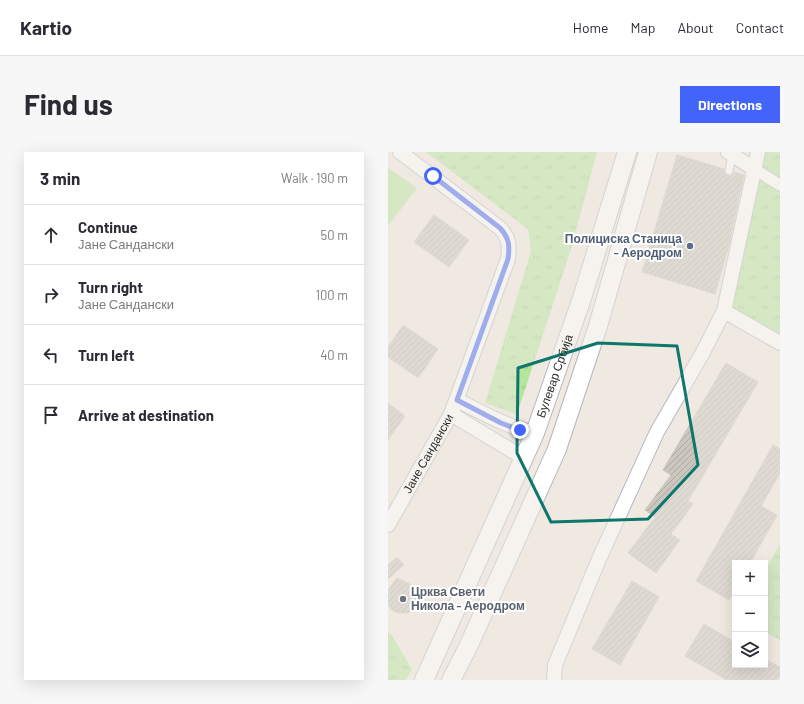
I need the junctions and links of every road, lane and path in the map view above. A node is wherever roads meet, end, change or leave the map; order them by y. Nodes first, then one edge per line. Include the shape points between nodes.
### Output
1 (400, 152) edge
2 (627, 152) edge
3 (648, 152) edge
4 (758, 152) edge
5 (730, 153) edge
6 (754, 168) junction
7 (729, 171) dead end
8 (780, 185) edge
9 (724, 312) junction
10 (780, 343) edge
11 (457, 400) junction
12 (451, 414) junction
13 (535, 433) junction
14 (524, 458) junction
15 (388, 525) edge
16 (424, 680) edge
17 (451, 680) edge
18 (554, 680) edge

1 - 11 street, Јане Сандански via 507,236 508,259
2 - 13 street, Булевар Србија via 582,298
3 - 17 street, Булевар Србија via 598,326 556,449
4 - 6 street
5 - 6 street
5 - 7 lane
6 - 8 street
6 - 9 street
9 - 10 street
9 - 18 street via 657,432 634,480 556,664
11 - 12 street, Јане Сандански
11 - 13 street via 501,423
12 - 14 street
12 - 15 street, Јане Сандански
13 - 14 street, Булевар Србија
14 - 16 street, Булевар Србија

